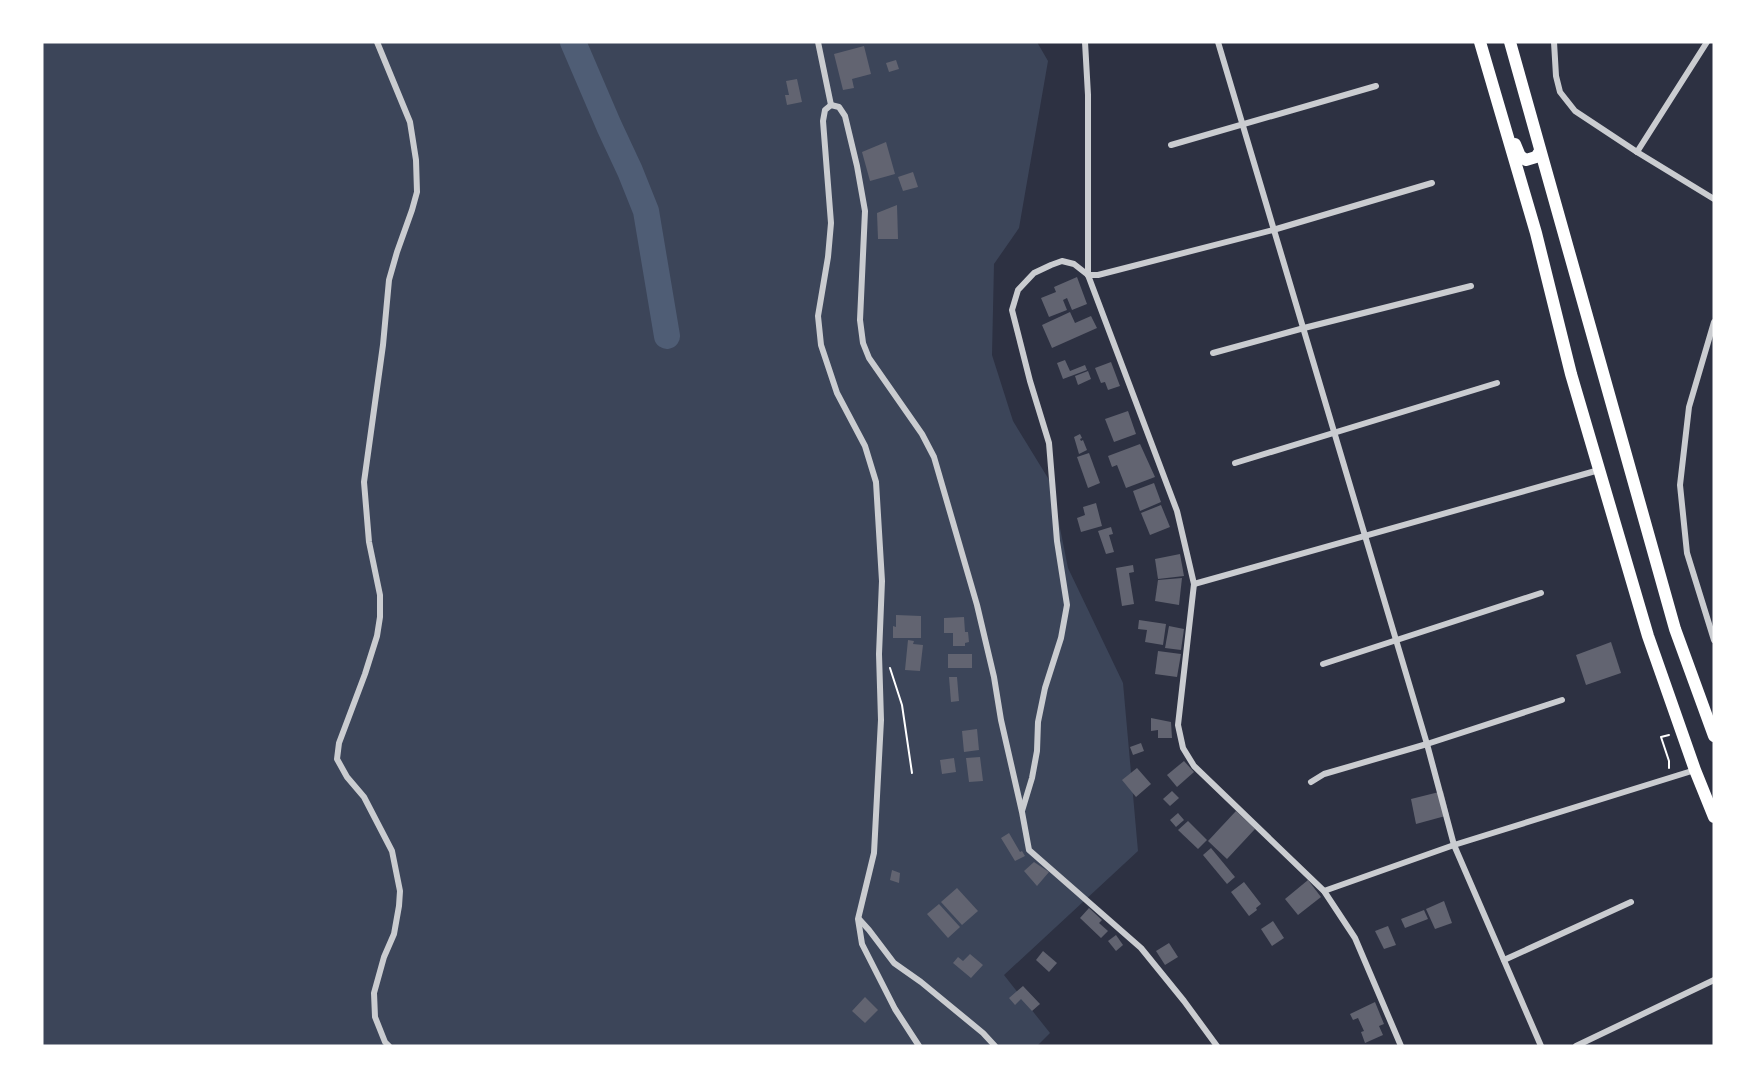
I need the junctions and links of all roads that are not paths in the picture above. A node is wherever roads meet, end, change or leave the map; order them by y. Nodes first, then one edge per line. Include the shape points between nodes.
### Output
1 (377, 42) edge
2 (818, 42) edge
3 (1085, 42) edge
4 (1218, 42) edge
5 (1480, 42) edge
6 (1510, 42) edge
7 (1554, 42) edge
8 (1707, 42) edge
9 (1376, 86) dead end
10 (831, 105) junction
11 (1500, 107) junction
12 (1242, 124) junction
13 (1171, 145) dead end
14 (1540, 151) junction
15 (1637, 152) junction
16 (1432, 183) dead end
17 (1714, 199) edge
18 (1274, 230) junction
19 (1088, 275) junction
20 (1471, 286) dead end
21 (1714, 321) edge
22 (1304, 328) junction
23 (1213, 353) dead end
24 (1497, 383) dead end
25 (1334, 433) junction
26 (1235, 463) dead end
27 (1599, 470) junction
28 (1365, 535) junction
29 (1194, 584) junction
30 (1541, 593) dead end
31 (1714, 640) edge
32 (1396, 641) junction
33 (1323, 664) dead end
34 (1562, 700) dead end
35 (1714, 736) edge
36 (1427, 744) junction
37 (1695, 770) junction
38 (1311, 782) dead end
39 (1022, 812) junction
40 (1714, 817) edge
41 (1454, 845) junction
42 (1324, 891) junction
43 (1631, 902) dead end
44 (858, 919) junction
45 (1504, 960) junction
46 (1714, 980) edge
47 (389, 1046) edge
48 (919, 1046) edge
49 (995, 1046) edge
50 (1217, 1046) edge
51 (1401, 1046) edge
52 (1541, 1046) edge
53 (1576, 1046) edge

1 - 47 street via 410,122 417,192 389,280 364,482 380,617 365,674 339,743 338,759 392,850 400,891 394,934 374,993 375,1017
2 - 10 street
3 - 19 street
4 - 12 street
5 - 11 highway
6 - 14 highway
7 - 15 street via 1560,92 1575,111
8 - 15 street
9 - 12 street
10 - 39 street via 839,107 845,116 865,211 860,320 863,343 934,458 977,605
10 - 44 street via 825,110 823,121 831,223 818,316 821,345 837,393 865,446 876,482 882,581 881,720 874,853
11 - 14 highway via 1520,156 1532,159
11 - 27 highway
12 - 13 street
12 - 18 street
14 - 35 highway via 1675,630
15 - 17 street
16 - 18 street
18 - 19 street
18 - 22 street
19 - 29 street via 1177,511
19 - 39 street via 1074,264 1062,261 1051,265 1034,273 1018,290 1012,310 1048,442 1067,605 1045,688 1032,778
20 - 22 street
21 - 31 street via 1689,407 1680,486 1687,554
22 - 23 street
22 - 25 street
24 - 25 street
25 - 26 street
25 - 28 street
27 - 28 street
27 - 37 highway via 1648,636
28 - 29 street
28 - 32 street
29 - 42 street via 1178,725 1183,748 1194,766
30 - 32 street
32 - 33 street
32 - 36 street
34 - 36 street
36 - 38 street via 1324,774
36 - 41 street
37 - 40 highway
37 - 41 street
39 - 50 street via 1029,850 1141,948
41 - 42 street
41 - 45 street
42 - 51 street via 1355,938
43 - 45 street
44 - 48 street via 862,944
44 - 49 street via 894,963
45 - 52 street
46 - 53 street

